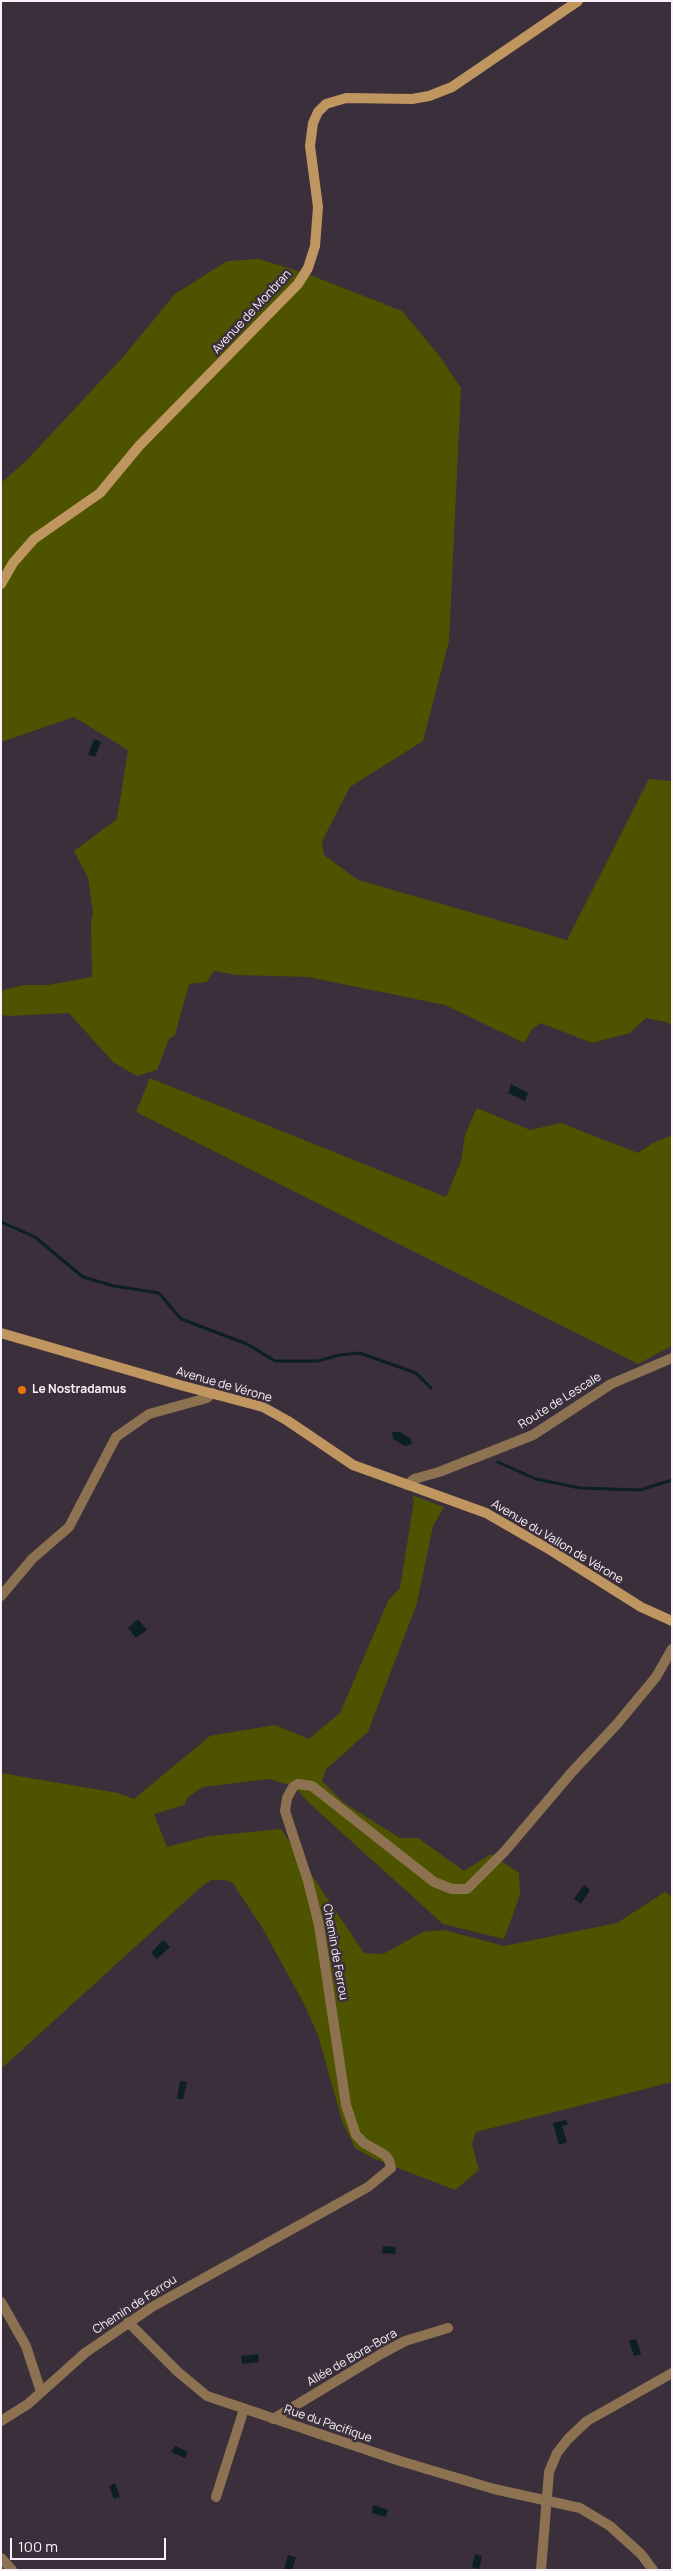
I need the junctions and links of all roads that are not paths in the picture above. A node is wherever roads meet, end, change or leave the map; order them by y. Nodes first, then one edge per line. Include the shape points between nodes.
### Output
1 (578, 1) edge
2 (1, 584) edge
3 (1, 1333) edge
4 (672, 1358) edge
5 (212, 1393) junction
6 (407, 1485) junction
7 (427, 1491) joint
8 (1, 1596) edge
9 (672, 1621) edge
10 (672, 1649) edge
11 (1, 2302) edge
12 (128, 2322) junction
13 (448, 2328) dead end
14 (672, 2373) edge
15 (41, 2392) junction
16 (244, 2409) junction
17 (273, 2419) junction
18 (1, 2421) edge
19 (216, 2497) dead end
20 (547, 2499) junction
21 (1, 2558) edge
22 (12, 2570) edge
23 (542, 2570) edge
24 (653, 2570) edge

1 - 2 street, Avenue de Monbran via 452,87 412,99 346,98 326,104 318,112 310,146 318,207 315,246 298,284 139,446 100,493 34,539 13,562
3 - 5 street, Avenue de Vérone
4 - 6 street, Route de Lescale via 611,1384 533,1435 414,1479
5 - 6 street, Avenue de Vérone via 263,1407 353,1466
5 - 8 street via 207,1398 149,1414 116,1437 69,1527 32,1559
6 - 7 street, Avenue de Vérone
7 - 9 street, Avenue du Vallon de Vérone via 503,1522 641,1607
10 - 12 street, Chemin de Ferrou via 656,1677 617,1724 505,1851 467,1889 452,1889 434,1882 312,1786 298,1784 293,1787 285,1811 319,1925 347,2111 356,2135 385,2155 391,2168 368,2187 178,2291
11 - 15 street via 26,2346
12 - 15 street, Chemin de Ferrou via 85,2353
12 - 16 street, Rue du Pacifique via 207,2396
13 - 17 street, Allée de Bora-Bora via 389,2350
14 - 20 street via 575,2431 557,2454 549,2472
15 - 18 street, Chemin de Ferrou
16 - 17 street, Rue du Pacifique
16 - 19 street
17 - 20 street, Rue du Pacifique via 485,2486
20 - 23 street
20 - 24 street, Rue du Pacifique via 580,2508 610,2526 641,2554
21 - 22 street

